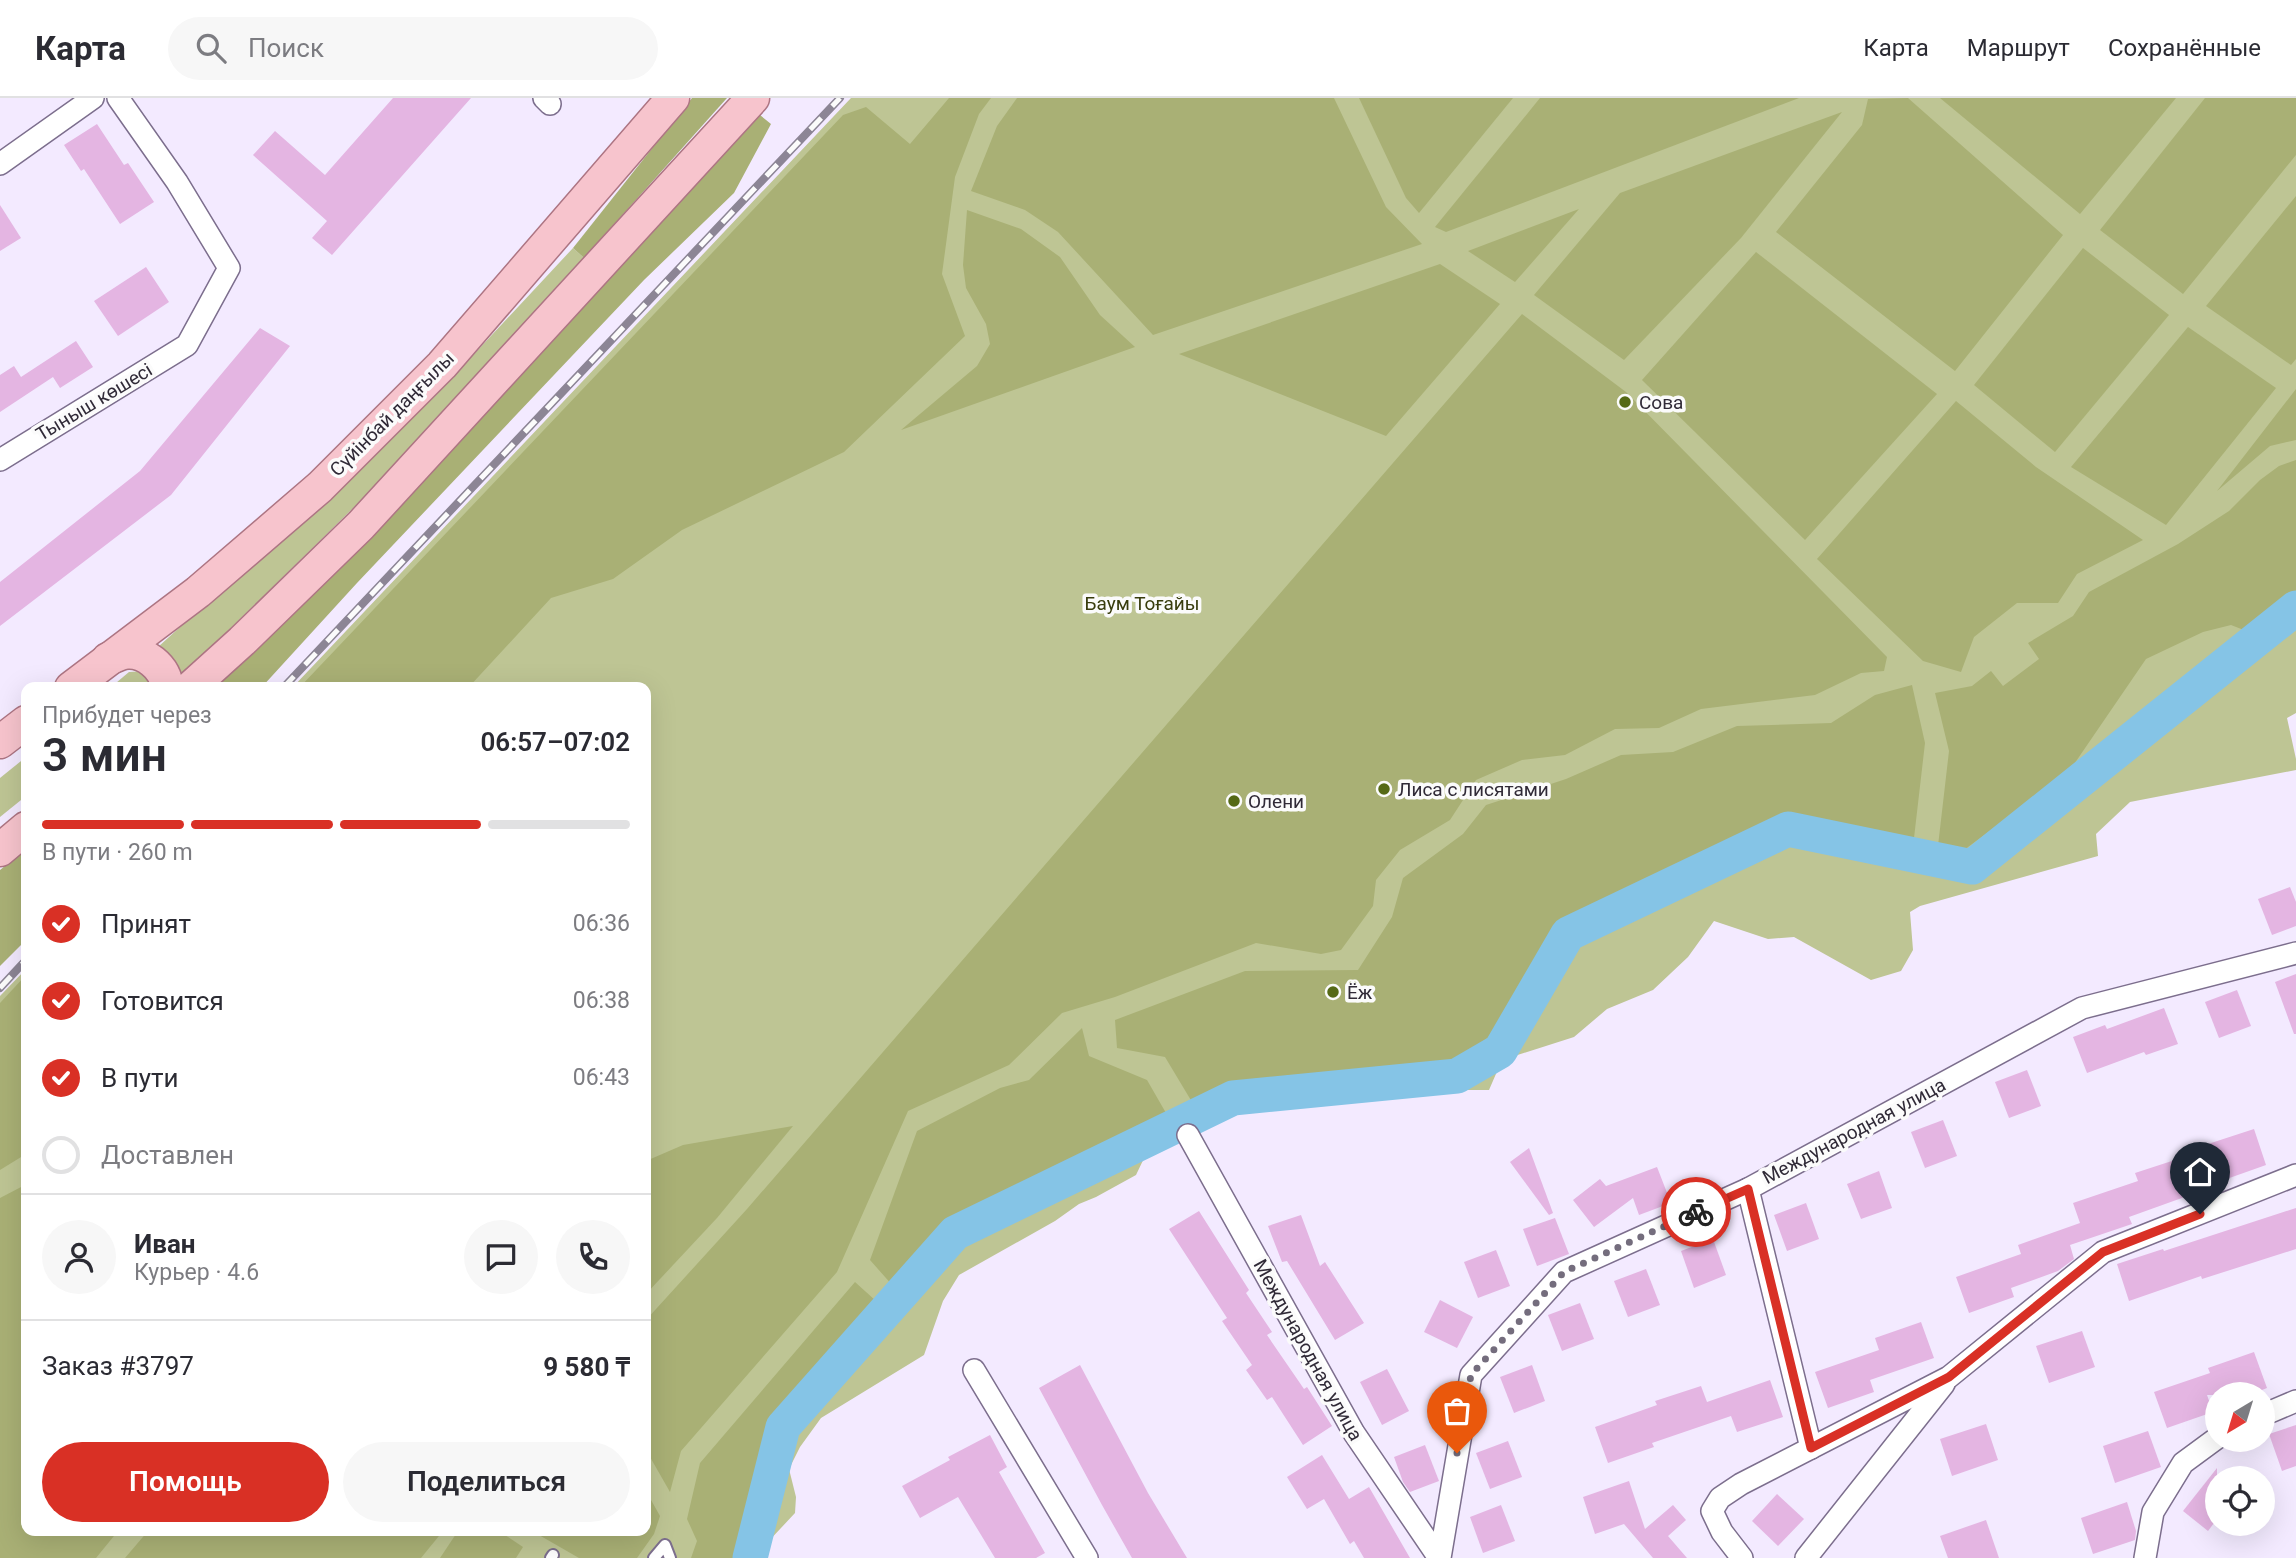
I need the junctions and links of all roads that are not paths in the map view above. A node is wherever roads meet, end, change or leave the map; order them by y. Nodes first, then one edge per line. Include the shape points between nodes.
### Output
1 (93, 98) edge
2 (118, 98) edge
3 (674, 98) edge
4 (753, 98) edge
5 (0, 164) edge
6 (0, 460) edge
7 (108, 659) junction
8 (79, 682) edge
9 (167, 682) edge
10 (197, 682) edge
11 (21, 726) edge
12 (0, 742) edge
13 (21, 832) edge
14 (0, 850) edge
15 (2296, 953) edge
16 (1188, 1135) dead end
17 (2296, 1175) edge
18 (1748, 1189) junction
19 (974, 1370) dead end
20 (1949, 1377) junction
21 (2296, 1401) edge
22 (2275, 1410) edge
23 (2205, 1447) edge
24 (1811, 1448) junction
25 (654, 1558) edge
26 (670, 1558) edge
27 (1087, 1558) edge
28 (1439, 1558) edge
29 (1742, 1558) edge
30 (1806, 1558) edge
31 (2145, 1558) edge

1 - 5 street
2 - 6 street, Тыныш көшесі via 229,268 187,345
3 - 7 main road, Сүйінбай даңғылы via 442,365 320,487 198,592
4 - 10 main road via 361,525
7 - 8 main road, Сүйінбай даңғылы
7 - 9 main road via 125,653 144,655 158,666
11 - 12 main road
13 - 14 main road
15 - 18 street, Международная улица via 2082,1008
16 - 28 street, Международная улица via 1354,1433
17 - 20 street via 2103,1252
18 - 24 street
18 - 28 street, Международная улица via 1564,1272 1471,1375
19 - 27 street
20 - 24 street
20 - 30 street
21 - 22 street
23 - 31 street via 2183,1464 2153,1513
24 - 29 street via 1741,1484 1712,1511
25 - 26 lane via 665,1545

